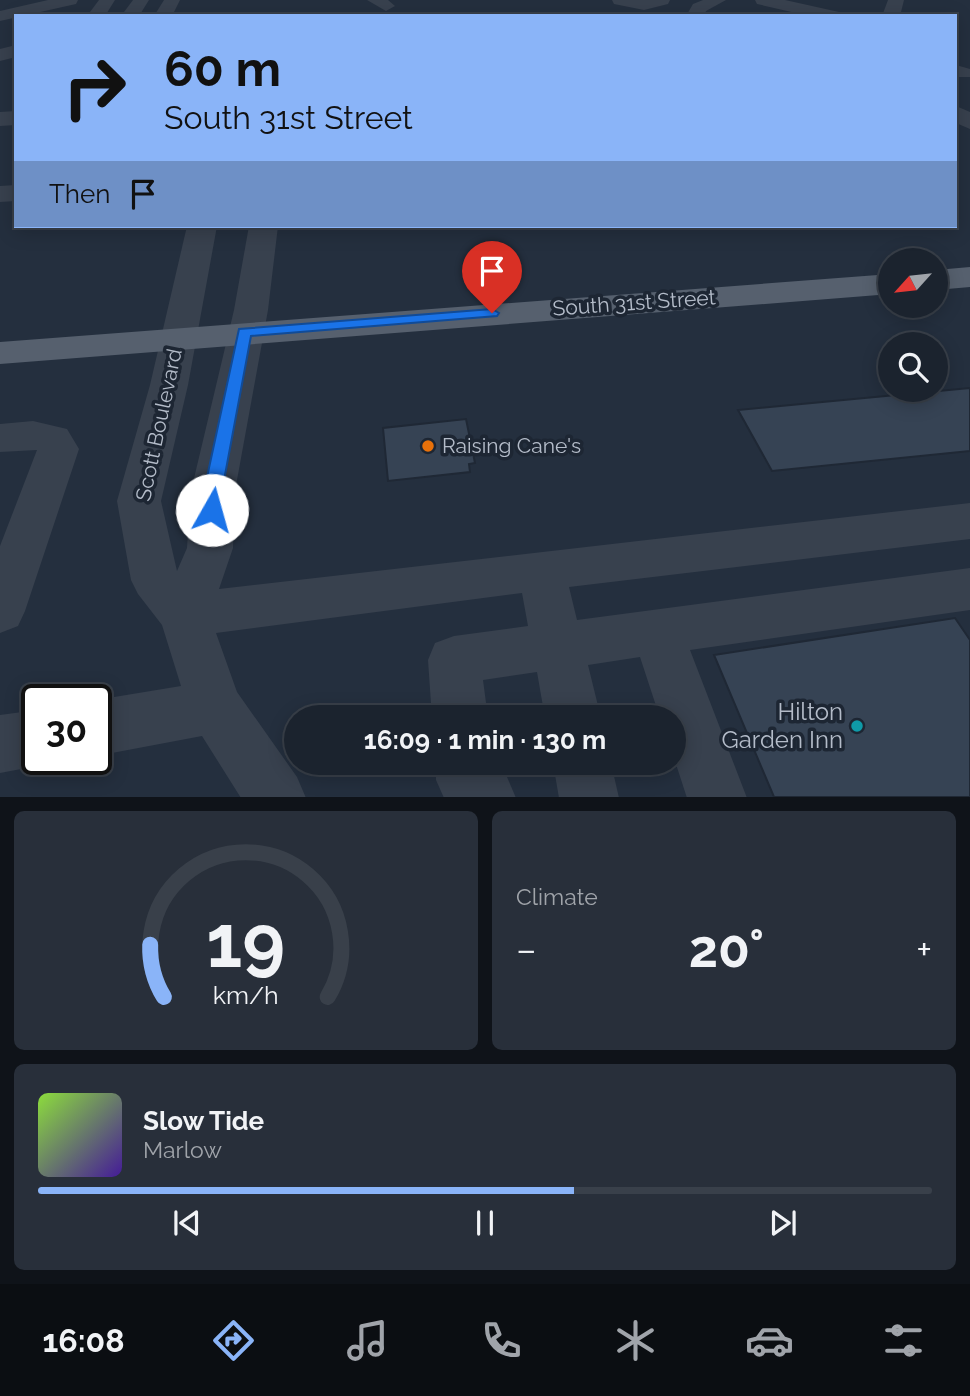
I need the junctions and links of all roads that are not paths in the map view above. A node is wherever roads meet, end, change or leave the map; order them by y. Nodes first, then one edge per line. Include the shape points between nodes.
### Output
1 (71, 0) edge
2 (620, 0) edge
3 (718, 0) edge
4 (767, 0) edge
5 (659, 1) edge
6 (0, 6) edge
7 (32, 7) edge
8 (696, 14) edge
9 (825, 14) edge
10 (0, 16) edge
11 (11, 40) edge
12 (0, 55) edge
13 (202, 228) edge
14 (264, 228) edge
15 (970, 277) edge
16 (948, 279) edge
17 (878, 285) edge
18 (244, 332) junction
19 (177, 337) junction
20 (0, 353) edge
21 (0, 438) edge
22 (970, 522) edge
23 (542, 573) junction
24 (970, 589) edge
25 (0, 611) edge
26 (184, 615) junction
27 (658, 633) junction
28 (558, 646) junction
29 (459, 705) edge
30 (570, 705) edge
31 (215, 707) junction
32 (112, 725) edge
33 (21, 741) edge
34 (0, 744) edge
35 (466, 775) edge
36 (584, 775) edge
37 (276, 797) edge
38 (485, 797) edge
39 (589, 797) edge
40 (717, 797) edge

1 - 7 street
2 - 5 street via 644,5
3 - 8 street
4 - 9 street
6 - 7 street
7 - 10 street
11 - 12 street
13 - 19 street, Scott Boulevard
14 - 18 street
15 - 16 main road
17 - 18 main road, South 31st Street
18 - 19 main road, South 31st Street
18 - 26 street via 213,491 210,548
19 - 20 main road, South 31st Street
19 - 26 street, Scott Boulevard via 139,501 155,580
21 - 25 street via 33,435 53,439 58,449
22 - 23 street
23 - 26 street
23 - 28 street
24 - 27 street
26 - 31 street, Scott Boulevard
27 - 28 street
27 - 40 street
28 - 29 street via 454,660
28 - 30 street
31 - 32 street
31 - 37 street, Scott Boulevard
33 - 34 street
35 - 38 street
36 - 39 street

